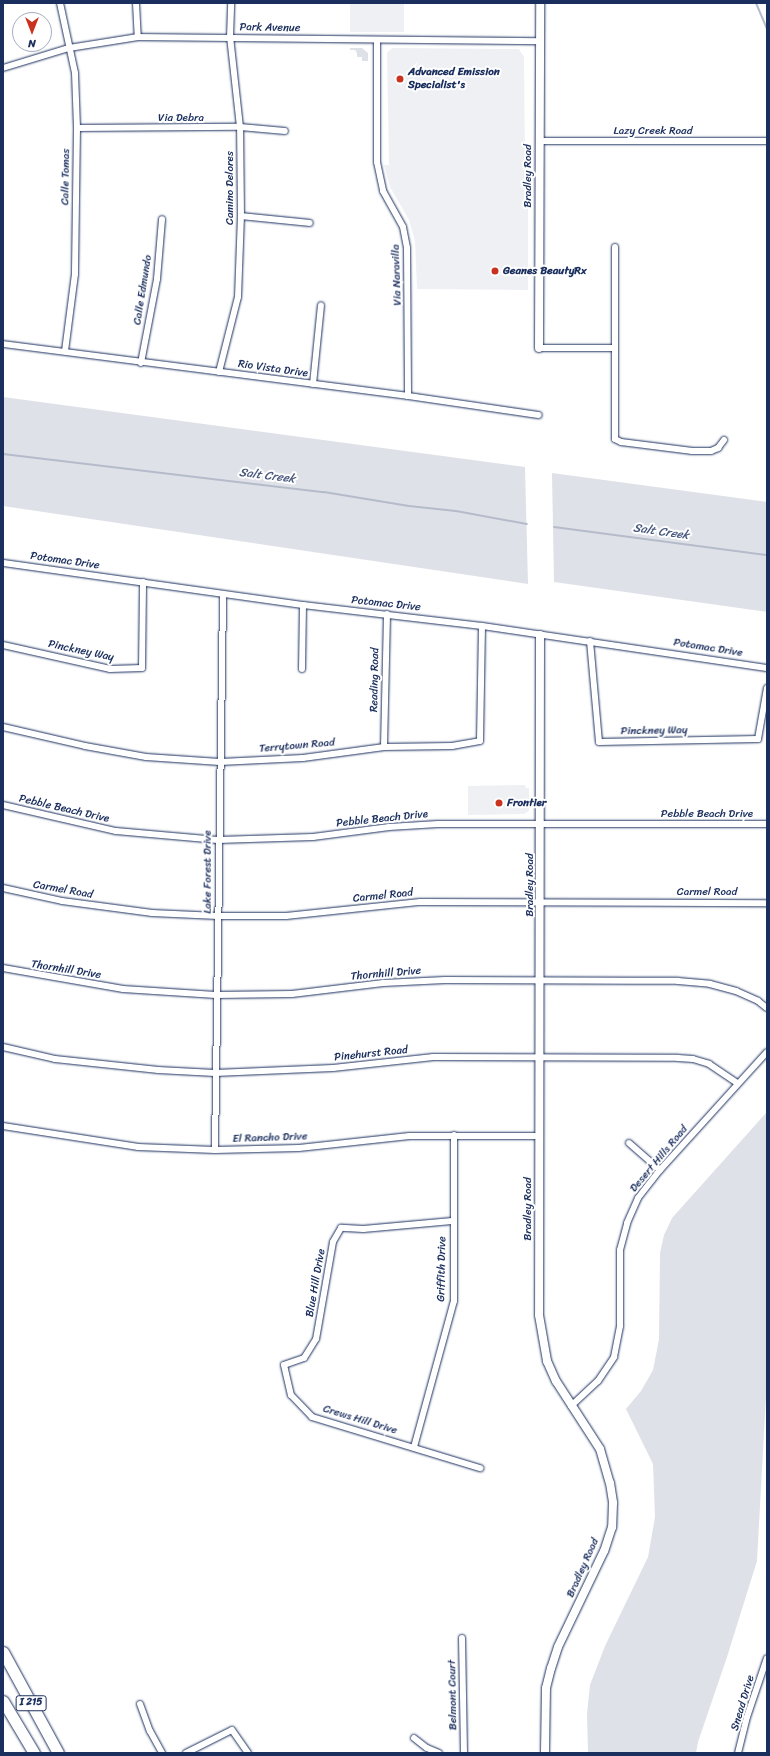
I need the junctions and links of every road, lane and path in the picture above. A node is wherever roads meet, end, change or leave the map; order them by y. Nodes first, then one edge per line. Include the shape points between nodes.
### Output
1 (60, 3) edge
2 (136, 3) edge
3 (231, 3) edge
4 (540, 3) edge
5 (138, 37) junction
6 (230, 37) junction
7 (377, 40) junction
8 (540, 41) junction
9 (69, 48) junction
10 (3, 68) edge
11 (240, 127) junction
12 (77, 128) junction
13 (285, 132) dead end
14 (540, 141) junction
15 (767, 141) edge
16 (241, 216) junction
17 (162, 219) dead end
18 (310, 223) dead end
19 (615, 248) dead end
20 (321, 305) dead end
21 (3, 344) edge
22 (539, 348) joint
23 (615, 348) junction
24 (65, 351) junction
25 (141, 363) junction
26 (220, 372) junction
27 (313, 384) junction
28 (408, 396) junction
29 (539, 415) dead end
30 (724, 440) dead end
31 (3, 563) edge
32 (143, 582) junction
33 (223, 595) junction
34 (303, 605) junction
35 (387, 614) junction
36 (482, 626) junction
37 (540, 635) junction
38 (590, 641) junction
39 (3, 645) edge
40 (767, 668) edge
41 (302, 669) dead end
42 (767, 688) edge
43 (3, 727) edge
44 (384, 747) junction
45 (220, 762) junction
46 (3, 805) edge
47 (541, 824) junction
48 (767, 824) edge
49 (218, 840) junction
50 (3, 888) edge
51 (540, 902) junction
52 (767, 903) edge
53 (218, 916) junction
54 (3, 968) edge
55 (540, 980) junction
56 (216, 995) junction
57 (767, 1008) edge
58 (3, 1047) edge
59 (767, 1052) edge
60 (540, 1058) junction
61 (215, 1073) junction
62 (737, 1083) junction
63 (3, 1126) edge
64 (454, 1135) junction
65 (539, 1136) junction
66 (629, 1143) dead end
67 (215, 1150) junction
68 (660, 1170) junction
69 (452, 1220) junction
70 (284, 1365) joint
71 (571, 1406) junction
72 (414, 1447) junction
73 (480, 1468) dead end
74 (462, 1638) dead end
75 (3, 1652) edge
76 (767, 1658) edge
77 (3, 1700) edge
78 (140, 1704) dead end
79 (414, 1738) dead end
80 (34, 1753) edge
81 (58, 1753) edge
82 (162, 1753) edge
83 (186, 1753) edge
84 (248, 1753) edge
85 (439, 1753) edge
86 (464, 1753) edge
87 (545, 1753) edge
88 (738, 1753) edge

1 - 9 street, Calle Tomas
2 - 5 street
3 - 6 street, Camino Delores
4 - 8 street, Bradley Road
5 - 6 street, Park Avenue
5 - 9 street, Park Avenue
6 - 7 street, Park Avenue
6 - 11 street, Camino Delores
7 - 8 street, Park Avenue
7 - 28 street, Via Naravilla via 377,162 383,191 403,227 408,248
8 - 14 street, Bradley Road
9 - 10 street, Park Avenue
9 - 12 street, Calle Tomas via 75,73
11 - 12 street, Via Debra
11 - 13 street, Via Debra
11 - 16 street, Camino Delores
12 - 24 street, Calle Tomas via 75,274
14 - 15 street, Lazy Creek Road
14 - 22 street, Bradley Road
16 - 18 street
16 - 26 street, Camino Delores via 238,297
17 - 25 street, Calle Edmundo via 157,279
19 - 23 street
20 - 27 street
21 - 24 street, Rio Vista Drive
22 - 23 street
23 - 30 street via 615,439 674,450 705,451 718,448
24 - 25 street, Rio Vista Drive
25 - 26 street, Rio Vista Drive
26 - 27 street, Rio Vista Drive
27 - 28 street, Rio Vista Drive
28 - 29 street, Rio Vista Drive
31 - 32 street, Potomac Drive
32 - 33 street, Potomac Drive
32 - 39 street, Pinckney Way via 142,668 110,669
33 - 34 street, Potomac Drive
33 - 45 street, Lake Forest Drive
34 - 35 street, Potomac Drive
34 - 41 street
35 - 36 street, Potomac Drive
35 - 44 street, Reading Road
36 - 37 street, Potomac Drive
36 - 44 street, Terrytown Road via 480,741 452,746
37 - 38 street, Potomac Drive
37 - 47 street, Bradley Road
38 - 40 street, Potomac Drive
38 - 42 street, Pinckney Way via 599,742 758,740
43 - 45 street, Terrytown Road via 146,757
44 - 45 street, Terrytown Road via 303,758
45 - 49 street, Lake Forest Drive
46 - 49 street, Pebble Beach Drive via 116,831
47 - 48 street, Pebble Beach Drive
47 - 49 street, Pebble Beach Drive via 438,824 389,827 313,837
47 - 51 street, Bradley Road
49 - 53 street, Lake Forest Drive
50 - 53 street, Carmel Road via 62,901 152,913
51 - 52 street, Carmel Road
51 - 53 street, Carmel Road via 420,902 286,916
51 - 55 street, Bradley Road
53 - 56 street, Lake Forest Drive
54 - 56 street, Thornhill Drive via 123,989
55 - 56 street, Thornhill Drive via 445,980 383,983 292,994
55 - 57 street, Thornhill Drive via 641,979 710,984 736,991
55 - 60 street, Bradley Road
56 - 61 street, Lake Forest Drive
58 - 61 street, Pinehurst Road via 55,1059
59 - 62 street, Desert Hills Road
60 - 61 street, Pinehurst Road via 433,1057 333,1068
60 - 62 street, Pinehurst Road via 693,1059 708,1064
60 - 65 street, Bradley Road
61 - 67 street, Lake Forest Drive
62 - 68 street, Desert Hills Road
63 - 67 street, El Rancho Drive via 138,1147
64 - 65 street, El Rancho Drive
64 - 67 street, El Rancho Drive via 409,1136 299,1148
64 - 69 street, Griffith Drive
65 - 71 street, Bradley Road via 539,1315 547,1361
66 - 68 street
68 - 71 street, Desert Hills Road via 638,1198 627,1223 620,1250 620,1326 614,1357 598,1381
69 - 70 street, Blue Hill Drive via 363,1229 341,1228 333,1242 316,1339 304,1358
69 - 72 street, Griffith Drive via 454,1301
70 - 72 street, Crews Hill Drive via 291,1395 312,1417
71 - 87 street, Bradley Road via 587,1426 600,1449 611,1489 612,1527 604,1551 558,1647 551,1668 546,1688
72 - 73 street, Crews Hill Drive
74 - 86 street, Belmont Court
75 - 81 highway, I 215
76 - 88 street, Snead Drive
77 - 80 highway, I 215
78 - 82 street
79 - 85 street
83 - 84 street via 232,1730

